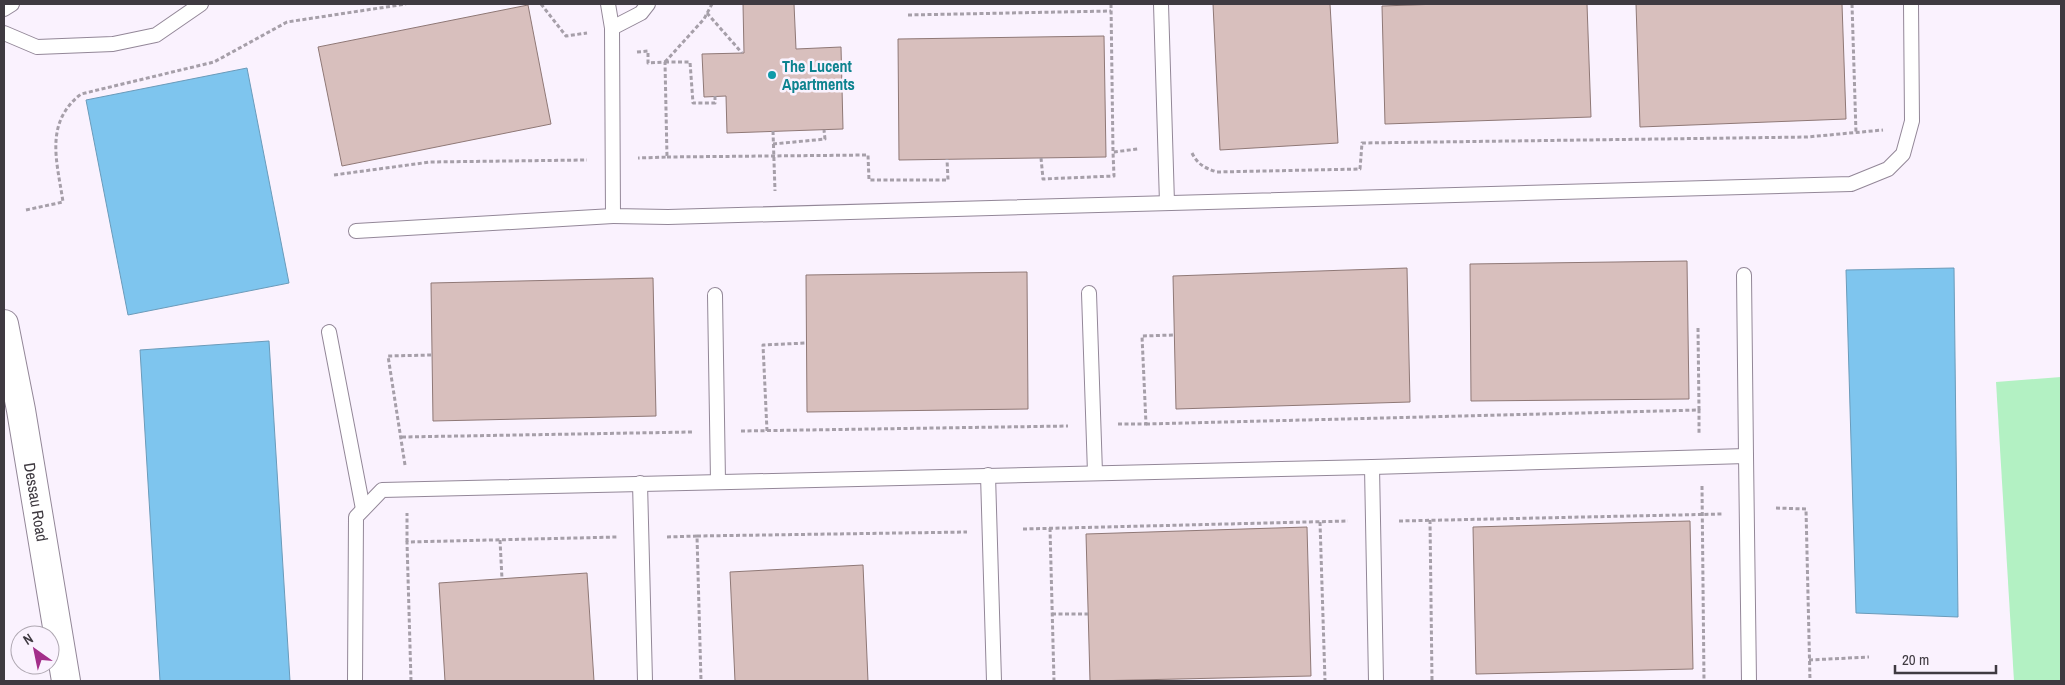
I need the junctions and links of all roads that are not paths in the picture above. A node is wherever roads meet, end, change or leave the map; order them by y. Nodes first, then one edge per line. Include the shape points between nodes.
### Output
1 (12, 4) edge
2 (201, 4) edge
3 (608, 4) edge
4 (648, 4) edge
5 (1161, 4) edge
6 (1911, 4) edge
7 (4, 9) edge
8 (612, 28) junction
9 (4, 32) edge
10 (1167, 203) junction
11 (613, 216) junction
12 (356, 231) dead end
13 (1744, 276) dead end
14 (1089, 293) dead end
15 (715, 295) dead end
16 (4, 324) edge
17 (328, 332) dead end
18 (1746, 456) junction
19 (1372, 467) junction
20 (1095, 473) junction
21 (988, 475) junction
22 (718, 481) junction
23 (640, 482) junction
24 (363, 509) junction
25 (66, 681) edge
26 (355, 681) edge
27 (645, 681) edge
28 (994, 681) edge
29 (1376, 681) edge
30 (1750, 681) edge

1 - 7 lane
2 - 9 lane via 156,36 113,44 37,47
3 - 8 lane
4 - 8 lane via 641,14
5 - 10 lane
6 - 10 lane via 1912,121 1903,154 1888,170 1850,184
8 - 11 lane
10 - 11 lane
11 - 12 lane
13 - 18 lane
14 - 20 lane
15 - 22 lane
16 - 25 main road, Dessau Road
17 - 24 lane
18 - 19 lane
18 - 30 lane
19 - 20 lane
19 - 29 lane
20 - 21 lane
21 - 22 lane
21 - 28 lane
22 - 23 lane
23 - 24 lane via 382,490
23 - 27 lane
24 - 26 lane via 356,517

